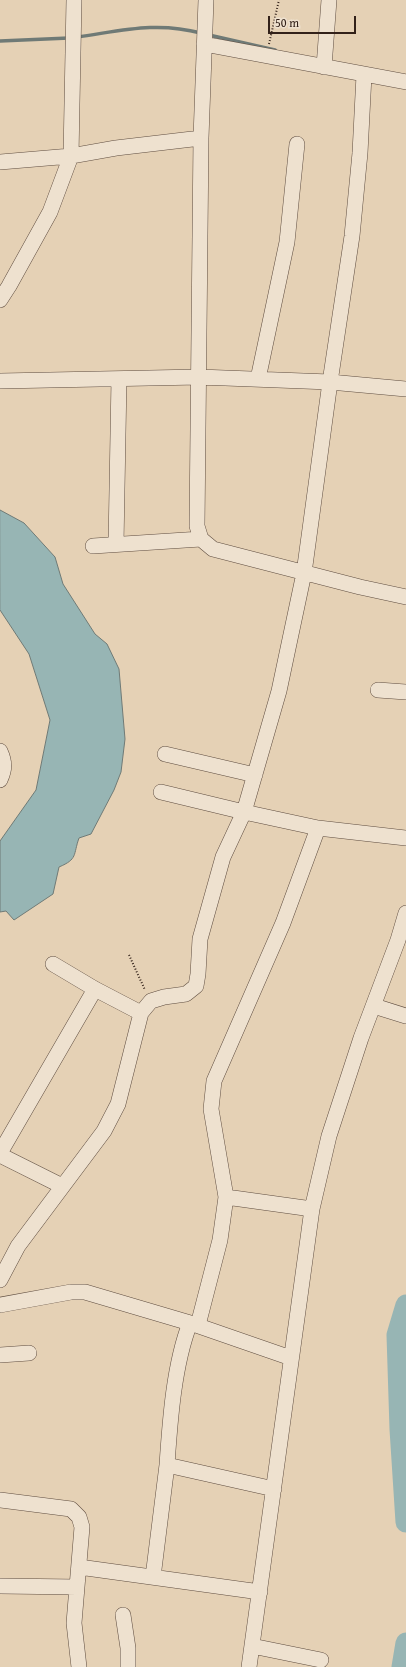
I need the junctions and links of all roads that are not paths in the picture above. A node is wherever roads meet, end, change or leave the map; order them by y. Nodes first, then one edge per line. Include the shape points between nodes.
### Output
1 (74, 0) edge
2 (206, 0) edge
3 (329, 0) edge
4 (204, 36) junction
5 (324, 62) junction
6 (364, 75) junction
7 (406, 82) edge
8 (201, 138) junction
9 (297, 144) dead end
10 (71, 156) junction
11 (1, 165) edge
12 (0, 300) edge
13 (199, 377) junction
14 (119, 379) junction
15 (258, 379) junction
16 (0, 381) edge
17 (330, 382) junction
18 (406, 389) edge
19 (201, 539) junction
20 (116, 544) junction
21 (93, 546) dead end
22 (304, 573) junction
23 (406, 597) edge
24 (378, 690) dead end
25 (406, 692) edge
26 (0, 751) edge
27 (165, 754) dead end
28 (255, 775) junction
29 (0, 780) edge
30 (161, 792) dead end
31 (244, 812) junction
32 (318, 828) junction
33 (406, 838) edge
34 (406, 913) edge
35 (53, 964) dead end
36 (95, 989) junction
37 (374, 1006) junction
38 (146, 1007) junction
39 (406, 1016) edge
40 (0, 1154) edge
41 (62, 1186) junction
42 (226, 1197) junction
43 (312, 1209) junction
44 (0, 1280) edge
45 (0, 1305) edge
46 (194, 1324) junction
47 (29, 1353) dead end
48 (0, 1355) edge
49 (291, 1358) junction
50 (167, 1465) junction
51 (274, 1489) junction
52 (0, 1500) edge
53 (79, 1567) junction
54 (154, 1577) junction
55 (0, 1586) edge
56 (77, 1587) junction
57 (260, 1592) junction
58 (124, 1615) dead end
59 (252, 1646) junction
60 (321, 1660) dead end
61 (79, 1667) edge
62 (128, 1667) edge
63 (249, 1667) edge

1 - 10 street
2 - 4 street
3 - 5 street
4 - 5 street via 267,55
4 - 8 street
5 - 6 street
6 - 7 street
6 - 17 street via 352,236
8 - 10 street
8 - 13 street
9 - 15 street via 287,242
10 - 11 street
10 - 12 street via 50,212
13 - 14 street
13 - 15 street
13 - 19 street via 197,526
14 - 16 street
14 - 20 street
15 - 17 street
17 - 18 street
17 - 22 street
19 - 20 street
19 - 22 street via 213,549
20 - 21 street
22 - 23 street
22 - 28 street via 279,691
24 - 25 street
26 - 29 street via 4,765
27 - 28 street
28 - 31 street
30 - 31 street
31 - 32 street
31 - 38 street via 221,865 200,939 196,986 186,994 164,997
32 - 33 street
32 - 42 street via 282,923 214,1081 211,1109
34 - 37 street
35 - 36 street
36 - 38 street
36 - 40 street
37 - 39 street
37 - 43 street via 329,1136
38 - 41 street via 118,1104 104,1131
40 - 41 street
41 - 44 street via 18,1246
42 - 43 street
42 - 46 street via 220,1240
43 - 49 street
45 - 46 street via 71,1292 85,1292
46 - 49 street
46 - 50 street via 184,1338 176,1381
47 - 48 street
49 - 51 street
50 - 51 street
50 - 54 street
51 - 57 street
52 - 53 street via 71,1509 79,1517 82,1527
53 - 54 street
53 - 56 street
54 - 57 street
55 - 56 street
56 - 61 street via 74,1623
57 - 59 street
58 - 62 street
59 - 60 street
59 - 63 street

